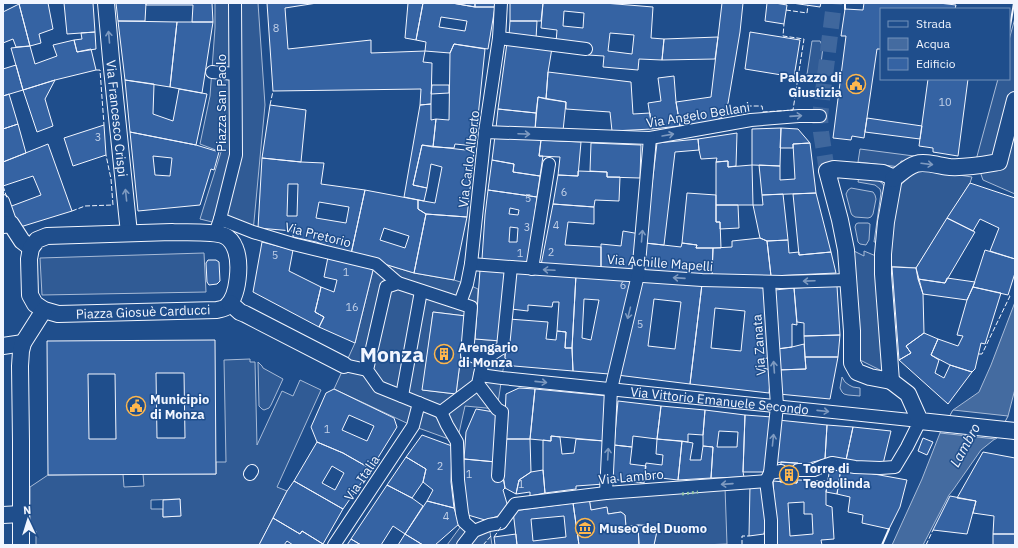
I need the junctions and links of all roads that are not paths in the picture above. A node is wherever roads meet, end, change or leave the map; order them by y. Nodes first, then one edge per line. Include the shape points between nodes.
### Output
1 (106, 3) edge
2 (235, 3) edge
3 (501, 3) edge
4 (499, 38) junction
5 (586, 49) dead end
6 (212, 72) dead end
7 (235, 74) junction
8 (1015, 100) edge
9 (820, 116) dead end
10 (485, 132) junction
11 (650, 138) junction
12 (549, 164) dead end
13 (892, 179) junction
14 (3, 200) edge
15 (7, 225) edge
16 (218, 225) junction
17 (130, 233) junction
18 (31, 248) junction
19 (471, 264) junction
20 (511, 267) junction
21 (532, 269) junction
22 (638, 275) junction
23 (848, 280) junction
24 (769, 282) junction
25 (398, 283) junction
26 (421, 291) junction
27 (230, 303) junction
28 (460, 303) junction
29 (44, 310) junction
30 (23, 343) junction
31 (3, 346) edge
32 (483, 360) junction
33 (344, 366) joint
34 (367, 370) junction
35 (479, 380) junction
36 (890, 381) junction
37 (611, 389) junction
38 (402, 396) junction
39 (418, 403) junction
40 (777, 406) junction
41 (441, 412) junction
42 (920, 421) junction
43 (1011, 430) edge
44 (798, 470) dead end
45 (772, 475) junction
46 (498, 476) dead end
47 (606, 493) junction
48 (20, 514) junction
49 (3, 515) edge
50 (474, 531) junction
51 (21, 545) edge
52 (334, 545) edge
53 (463, 545) edge
54 (771, 545) edge

17 -> 1 street, Via Francesco Crispi
2 - 7 street, Piazza San Paolo
3 - 4 street, Via Carlo Alberto
4 - 5 street
4 - 10 street, Via Carlo Alberto
6 - 7 street
7 - 16 street, Piazza San Paolo via 236,155
13 -> 8 street via 921,163 950,167 999,162
11 -> 9 street, Via Angelo Bellani via 751,120
10 -> 11 street, Via Angelo Bellani
10 - 19 street, Via Carlo Alberto
22 -> 11 street
12 - 21 street
13 - 23 street via 884,173 834,168 827,171 846,250
13 - 36 street via 883,254
14 - 15 street
15 - 18 street
16 - 17 street via 172,232
16 - 25 street, Via Pretorio via 376,264
16 - 27 street via 231,241 237,257 237,281
17 - 18 street via 47,236 37,240
18 - 29 street via 28,258 30,295 35,304
19 - 20 street, Via Achille Mapelli
19 - 28 street, Via Carlo Alberto
20 - 21 street, Via Achille Mapelli
20 - 32 street via 503,347
22 -> 21 street, Via Achille Mapelli
24 -> 22 street, Via Achille Mapelli
22 -> 37 street
23 -> 24 street, Via Achille Mapelli
23 - 36 street via 852,363 857,372
40 -> 24 street, Via Zanata
25 - 26 street
25 - 34 street via 386,287
26 - 28 street
26 - 38 street
27 - 29 street, Piazza Giosuè Carducci via 226,308 210,310 58,314
27 - 33 street via 240,312
28 - 32 street via 471,306 468,354
29 - 30 street
30 - 31 street
30 - 48 street via 20,366
32 - 35 street
33 - 34 street
34 - 38 street via 379,387
35 -> 37 street, Via Vittorio Emanuele Secondo via 502,378
35 - 41 street
35 - 46 street via 497,409 502,412
36 - 42 street via 908,394
37 - 40 street, Via Vittorio Emanuele Secondo
47 -> 37 street
38 - 39 street
39 - 41 street
39 - 52 street, Via Italia via 413,426
40 -> 42 street, Via Vittorio Emanuele Secondo
45 -> 40 street, Via Zanata
41 - 50 street via 457,442 462,513 464,522
42 - 43 street, Via Vittorio Emanuele Secondo
42 - 44 street via 895,467 832,463 814,470
45 -> 47 street, Via Lambro
45 - 54 street, Via Zanata
47 - 50 street, Via Lambro via 515,504 501,523
48 - 49 street
48 - 51 street
50 - 53 street

